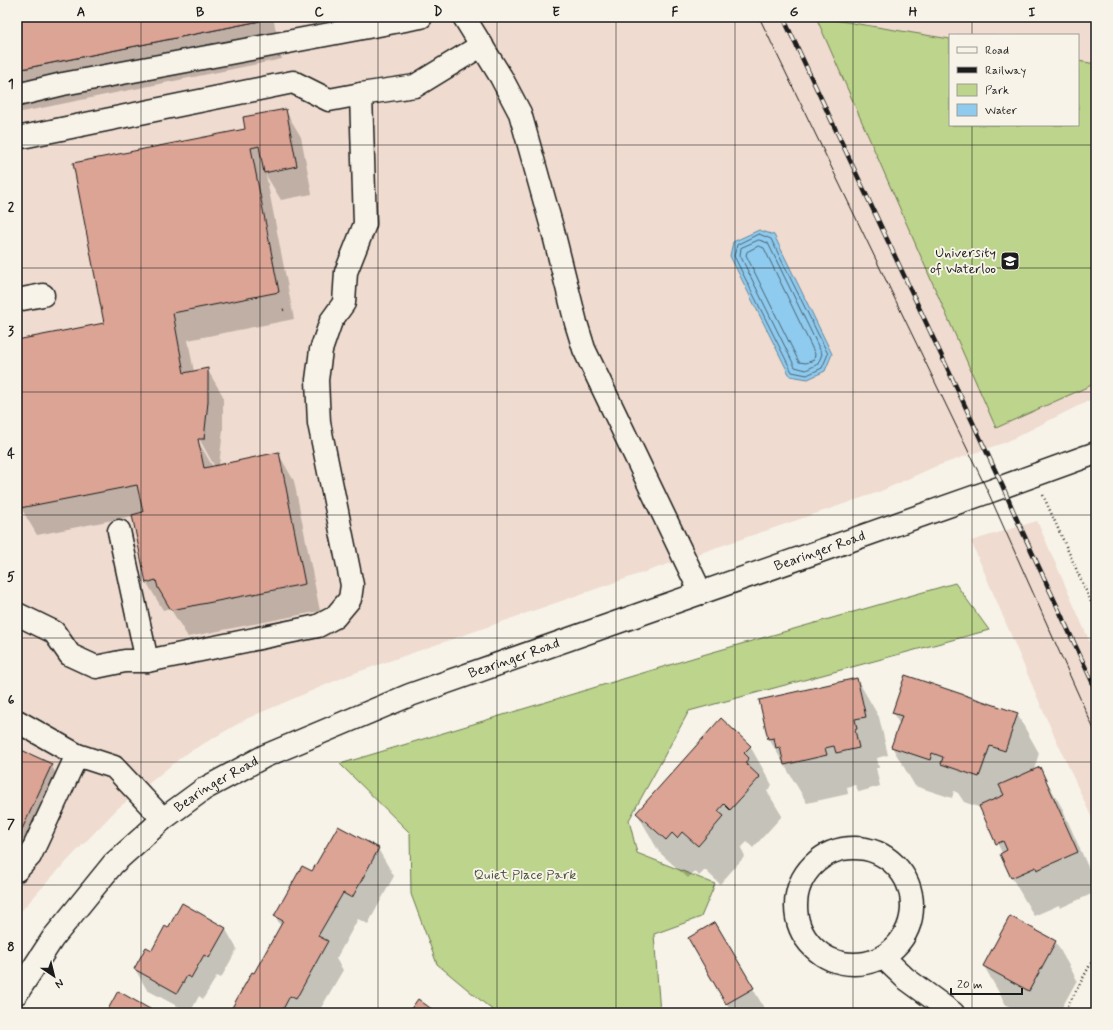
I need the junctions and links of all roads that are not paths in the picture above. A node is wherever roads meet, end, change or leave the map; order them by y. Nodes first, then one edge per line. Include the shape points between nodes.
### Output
1 (421, 17) edge
2 (464, 17) edge
3 (388, 20) edge
4 (482, 45) junction
5 (361, 94) junction
6 (17, 95) edge
7 (17, 138) edge
8 (43, 295) dead end
9 (17, 300) edge
10 (1096, 452) edge
11 (119, 531) dead end
12 (701, 593) junction
13 (17, 614) edge
14 (147, 661) junction
15 (17, 721) edge
16 (77, 755) junction
17 (163, 818) junction
18 (17, 870) edge
19 (883, 957) junction
20 (17, 993) edge
21 (953, 1013) edge

1 - 3 street
2 - 4 street
3 - 6 street
4 - 5 street via 415,86
4 - 12 street via 520,113 584,349
5 - 7 street via 329,100 293,82
5 - 14 street via 365,224 346,272 344,303 331,321 321,350 317,380 319,423 352,585 350,599 335,617 318,626
8 - 9 street
10 - 12 street, Bearinger Road
11 - 14 street
12 - 17 street, Bearinger Road via 410,696 265,756 204,789
13 - 14 street via 54,632 70,656 96,667 125,661
15 - 16 street
16 - 17 street via 114,767
16 - 18 street via 30,856
17 - 20 street, Bearinger Road via 113,864 53,938
19 - 19 street via 898,945 908,929 912,910 911,894 905,878 895,864 881,854 864,848 846,848 821,858 810,867 800,883 796,901 797,920 804,937 816,951 831,960 849,964 867,963
19 - 21 street via 905,978

